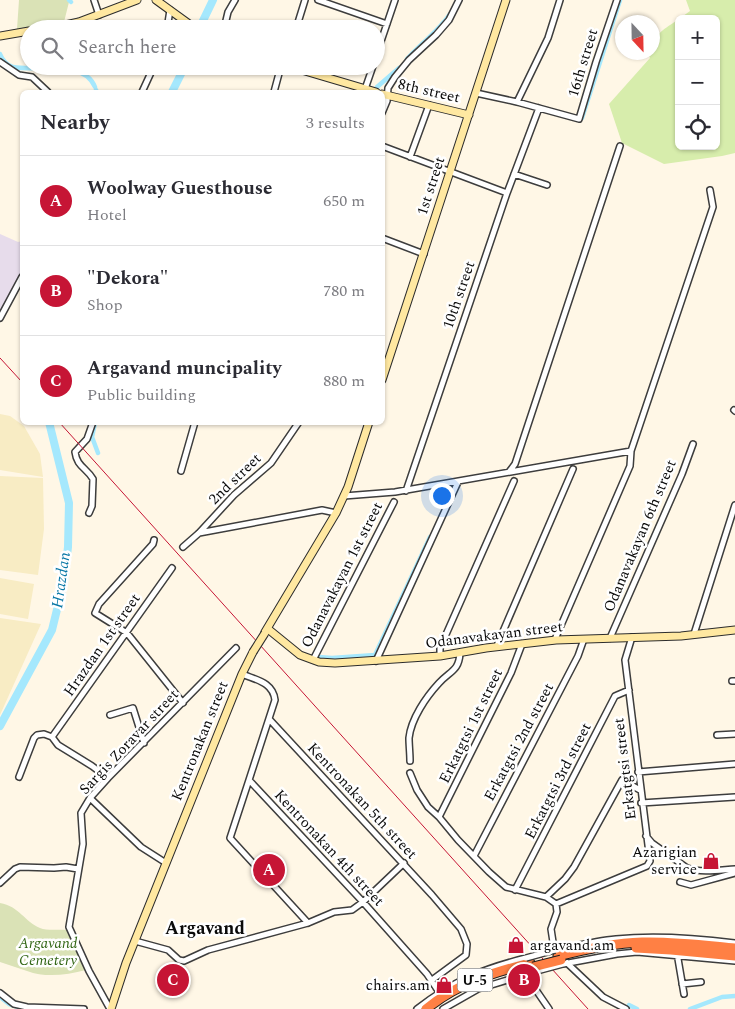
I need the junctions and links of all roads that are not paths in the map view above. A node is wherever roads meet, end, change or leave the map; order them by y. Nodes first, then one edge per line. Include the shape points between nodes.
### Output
1 (94, 0) edge
2 (137, 0) edge
3 (156, 0) edge
4 (235, 0) edge
5 (305, 0) edge
6 (318, 0) edge
7 (395, 0) edge
8 (458, 0) edge
9 (506, 0) edge
10 (560, 0) edge
11 (617, 0) edge
12 (170, 10) junction
13 (99, 15) junction
14 (84, 20) edge
15 (168, 20) edge
16 (182, 20) edge
17 (226, 20) edge
18 (299, 20) edge
19 (376, 20) edge
20 (387, 24) joint
21 (385, 30) edge
22 (20, 33) edge
23 (0, 36) edge
24 (0, 62) edge
25 (150, 75) edge
26 (279, 75) edge
27 (315, 75) edge
28 (370, 75) edge
29 (46, 90) edge
30 (143, 90) edge
31 (275, 90) edge
32 (361, 90) edge
33 (364, 90) edge
34 (476, 93) junction
35 (385, 95) edge
36 (517, 102) junction
37 (429, 106) junction
38 (539, 108) junction
39 (469, 115) junction
40 (620, 146) dead end
41 (385, 147) edge
42 (410, 157) junction
43 (450, 171) junction
44 (514, 174) junction
45 (547, 185) dead end
46 (710, 190) dead end
47 (507, 193) junction
48 (385, 239) edge
49 (424, 254) junction
50 (20, 281) edge
51 (0, 318) edge
52 (385, 374) edge
53 (92, 425) edge
54 (194, 425) edge
55 (297, 425) edge
56 (368, 425) edge
57 (693, 444) dead end
58 (631, 450) junction
59 (573, 470) dead end
60 (181, 472) dead end
61 (509, 472) junction
62 (514, 481) dead end
63 (458, 482) junction
64 (406, 491) junction
65 (344, 496) junction
66 (394, 502) dead end
67 (735, 505) edge
68 (89, 513) dead end
69 (336, 513) junction
70 (199, 533) junction
71 (154, 540) dead end
72 (183, 547) dead end
73 (172, 568) dead end
74 (735, 630) edge
75 (266, 631) junction
76 (127, 633) junction
77 (694, 634) junction
78 (632, 637) junction
79 (610, 638) junction
80 (584, 639) junction
81 (556, 640) junction
82 (522, 644) junction
83 (497, 647) junction
84 (236, 648) dead end
85 (460, 653) junction
86 (440, 656) junction
87 (313, 660) junction
88 (376, 661) junction
89 (242, 674) junction
90 (629, 690) junction
91 (183, 703) junction
92 (110, 715) dead end
93 (270, 720) junction
94 (735, 734) edge
95 (717, 735) dead end
96 (52, 736) junction
97 (144, 743) junction
98 (410, 761) dead end
99 (735, 764) edge
100 (638, 772) junction
101 (410, 773) dead end
102 (19, 777) dead end
103 (108, 778) junction
104 (249, 780) junction
105 (640, 790) junction
106 (90, 798) junction
107 (735, 798) edge
108 (641, 803) junction
109 (439, 817) junction
110 (646, 835) junction
111 (474, 856) junction
112 (166, 863) junction
113 (404, 863) junction
114 (78, 869) junction
115 (735, 869) edge
116 (735, 873) edge
117 (680, 882) dead end
118 (0, 883) edge
119 (515, 890) junction
120 (546, 898) junction
121 (363, 902) junction
122 (556, 904) junction
123 (308, 923) junction
124 (135, 941) junction
125 (735, 943) edge
126 (735, 948) edge
127 (677, 953) junction
128 (735, 956) edge
129 (560, 957) junction
130 (735, 961) edge
131 (531, 965) junction
132 (525, 974) junction
133 (432, 980) junction
134 (701, 982) dead end
135 (682, 984) junction
136 (439, 992) junction
137 (0, 993) edge
138 (684, 994) dead end
139 (26, 1008) edge
140 (84, 1009) edge
141 (110, 1009) edge
142 (417, 1009) edge
143 (426, 1009) edge
144 (435, 1009) edge
145 (443, 1009) edge
146 (549, 1009) edge
147 (626, 1009) edge

1 - 13 street
2 - 13 main road
3 - 12 main road
4 - 17 street
5 - 18 street
6 - 19 street
7 - 20 street
8 - 35 street via 449,20 409,60
9 - 34 main road, 1st street
10 - 36 street via 548,38
11 - 38 street, 16th street via 579,119
12 - 15 street
12 - 16 main road
13 - 14 main road
20 - 21 street
22 - 23 main road
24 - 29 street via 19,75 32,77
25 - 30 street
26 - 31 street
27 - 32 main road, 8th street
28 - 33 street
34 - 36 street, 16th street
34 - 39 main road, 1st street
35 - 37 main road, 8th street
36 - 38 street, 16th street
37 - 39 main road, 8th street
37 - 42 street
38 - 44 street, 10th street
39 - 43 main road, 1st street
40 - 61 street via 515,464
41 - 42 street
42 - 43 street
43 - 47 street
43 - 49 main road, 1st street
44 - 45 street
44 - 47 street, 10th street
46 - 58 street via 713,207
47 - 64 street, 10th street
48 - 49 street
49 - 52 main road, 1st street
50 - 51 street
53 - 68 street via 87,439 75,452 78,464 93,479
54 - 60 street
55 - 70 street, 2nd street via 271,463 234,495
56 - 65 main road
57 - 79 street, Odanavakayan 6th street
58 - 61 street
58 - 81 street via 630,466
59 - 83 street
61 - 63 street
62 - 86 street via 440,648
63 - 64 street
63 - 88 street
64 - 65 street
65 - 69 main road, Kentronakan street
66 - 87 street, Odanavakayan 1st street
67 - 77 street
69 - 70 street via 322,510
69 - 75 main road, Kentronakan street
70 - 72 street, 2nd street
71 - 76 street via 99,604 95,613
73 - 76 street, Hrazdan 1st street
74 - 77 main road, Odanavakayan street
75 - 87 main road, Odanavakayan street via 300,656
75 - 89 main road, Kentronakan street, bridge
76 - 91 street
76 - 96 street, Hrazdan 1st street
77 - 78 main road, Odanavakayan street
78 - 79 main road, Odanavakayan street
78 - 90 street, Erkatgtsi street via 625,660
79 - 80 main road, Odanavakayan street
80 - 81 main road, Odanavakayan street
80 - 111 street, Erkatgtsi 2nd street
81 - 82 main road, Odanavakayan street
82 - 83 main road, Odanavakayan street
82 - 109 street, Erkatgtsi 1st street via 512,673
83 - 85 main road, Odanavakayan street
84 - 91 street, Sargis Zoravar street
85 - 86 main road, Odanavakayan street
85 - 98 street via 460,663 439,683 416,717 409,736
86 - 88 main road, Odanavakayan street
87 - 88 main road, Odanavakayan street via 335,664
89 - 93 street via 265,683 271,689 275,700
89 - 112 main road, Kentronakan street
90 - 100 street, Erkatgtsi street
90 - 119 street, Erkatgtsi 3rd street via 615,696
91 - 97 street, Sargis Zoravar street
92 - 97 street via 133,708
93 - 104 street
93 - 113 street, Kentronakan 5th street
94 - 95 street
96 - 102 street via 40,734 34,738
96 - 103 street via 58,745
97 - 103 street, Sargis Zoravar street
99 - 100 street
100 - 105 street, Erkatgtsi street
101 - 109 street via 428,807
103 - 106 street, Sargis Zoravar street
104 - 121 street, Kentronakan 4th street
104 - 123 street via 230,838
105 - 108 street, Erkatgtsi street
105 - 120 street via 622,780 574,867
106 - 112 street via 141,847
106 - 114 street, Sargis Zoravar street via 81,813 83,844
107 - 108 street
108 - 110 street, Erkatgtsi street
109 - 111 street
110 - 115 street via 687,868
110 - 122 street, Erkatgtsi street via 650,861 647,866
111 - 119 street via 506,887
112 - 124 main road, Kentronakan street
113 - 121 street
113 - 133 street, Kentronakan 5th street via 461,930 467,944 466,955
114 - 118 street via 66,866 20,867
114 - 141 street, Sargis Zoravar street via 69,927
116 - 117 street via 692,885
119 - 120 street
120 - 122 street
121 - 123 street via 352,910 329,914
121 - 133 street, Kentronakan 4th street
122 - 129 street via 552,929 553,942
123 - 124 street via 208,950 184,960 179,960 168,950
124 - 141 main road, Kentronakan street
125 - 129 street via 700,938 602,940
126 - 129 highway, Մ-5 via 641,942 588,948
127 - 128 highway, Մ-5
127 - 129 highway, Մ-5 via 641,948
127 - 130 street
127 - 135 street
129 - 131 highway, Մ-5
129 - 147 street via 602,997
131 - 132 street
131 - 136 street via 477,972
131 - 143 highway, Մ-5 via 508,968 473,981 446,994
131 - 144 highway, Մ-5 via 484,982
132 - 145 street via 478,989
132 - 146 street
133 - 136 street, Kentronakan 4th street
134 - 135 street
135 - 138 street
136 - 142 street
137 - 139 street via 14,1004
139 - 140 street

